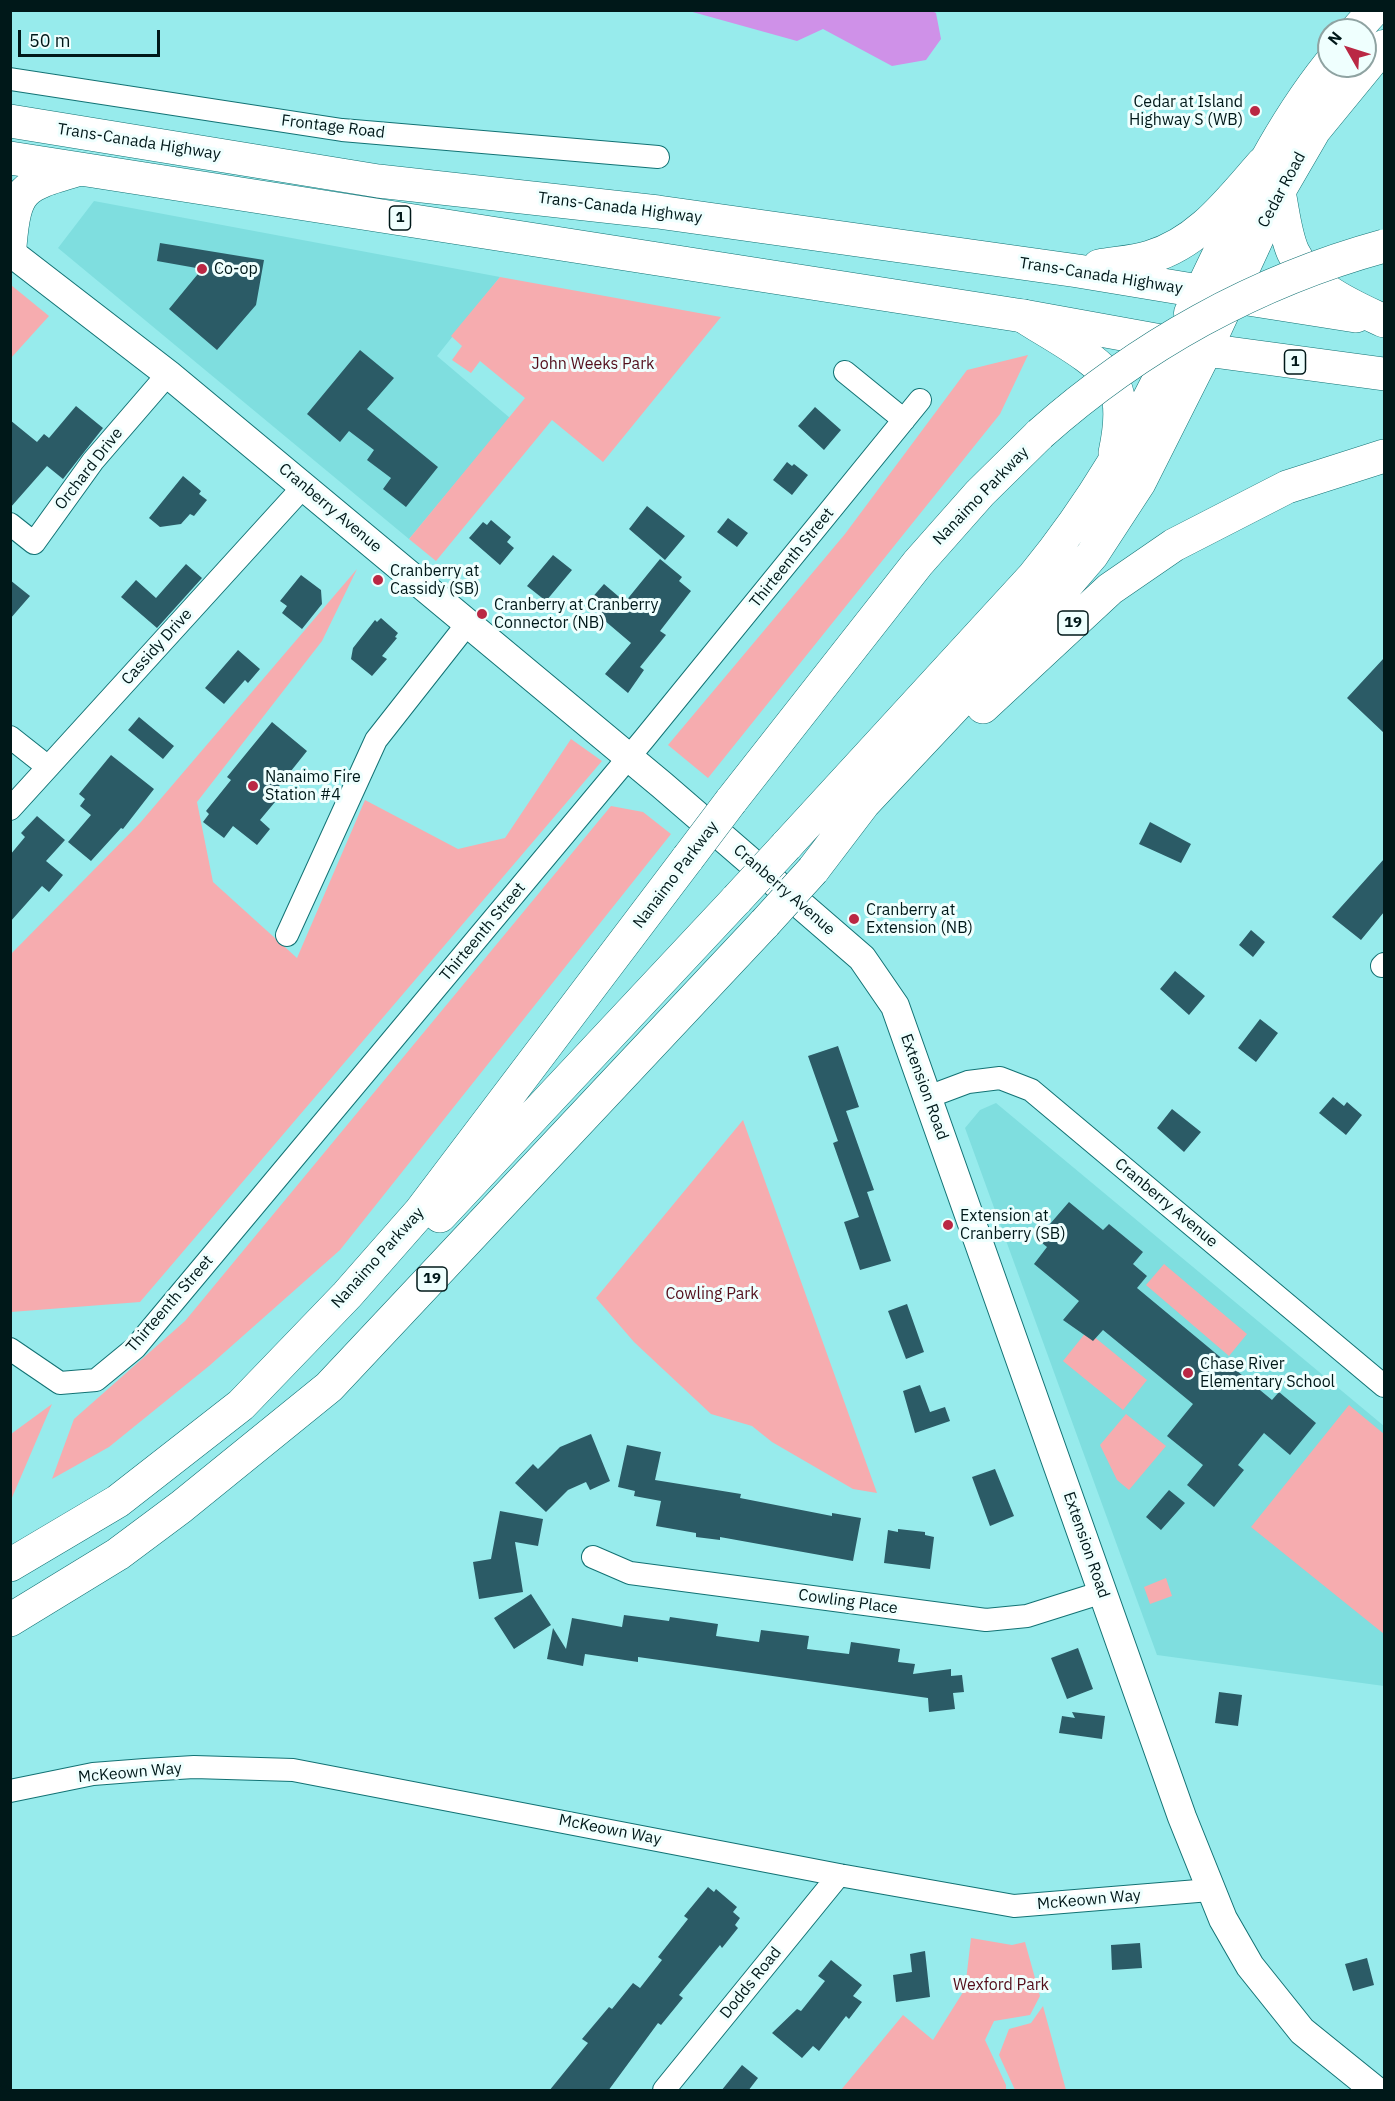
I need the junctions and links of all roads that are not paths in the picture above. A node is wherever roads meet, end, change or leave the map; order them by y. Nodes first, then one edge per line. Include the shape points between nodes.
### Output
1 (1384, 46) edge
2 (1318, 78) edge
3 (10, 79) edge
4 (10, 121) edge
5 (658, 157) dead end
6 (10, 158) edge
7 (1263, 163) junction
8 (84, 169) junction
9 (1279, 192) junction
10 (10, 246) edge
11 (1384, 246) edge
12 (10, 252) edge
13 (1078, 271) junction
14 (1215, 293) junction
15 (1023, 316) junction
16 (1384, 321) edge
17 (1191, 347) junction
18 (845, 372) dead end
19 (168, 374) junction
20 (1384, 374) edge
21 (920, 400) dead end
22 (904, 420) junction
23 (1384, 456) edge
24 (1111, 470) junction
25 (304, 486) junction
26 (10, 524) edge
27 (468, 623) junction
28 (10, 737) edge
29 (629, 757) junction
30 (48, 767) junction
31 (10, 809) edge
32 (813, 870) junction
33 (287, 935) dead end
34 (862, 958) joint
35 (928, 1097) junction
36 (10, 1349) edge
37 (1384, 1386) edge
38 (241, 1405) junction
39 (593, 1557) dead end
40 (10, 1565) edge
41 (1103, 1592) junction
42 (10, 1620) edge
43 (10, 1791) edge
44 (839, 1875) junction
45 (1210, 1890) junction
46 (664, 2091) edge
47 (1375, 2091) edge

1 - 9 main road, Cedar Road via 1315,130
2 - 7 main road, Cedar Road
3 - 5 street, Frontage Road via 342,130
4 - 13 highway, Trans-Canada Highway / 1 via 378,181 658,212
6 - 8 highway, 1
7 - 13 highway via 1207,225 1180,246 1148,258
7 - 14 main road, Cedar Road
8 - 10 highway via 46,179 21,194 13,210
8 - 15 highway, 1
9 - 14 main road, Cedar Road
9 - 16 highway via 1292,250 1312,280 1338,299
11 - 38 highway, Nanaimo Parkway, bridge via 1278,283 1204,317 1137,357 1085,394 980,493 918,563 732,801 420,1212
12 - 19 street, Cranberry Avenue
13 - 14 highway, Trans-Canada Highway / 1
14 - 16 highway, 1
14 - 17 main road, Cedar Road
15 - 17 highway, 1
15 - 24 highway via 1094,361 1115,386 1121,426
17 - 20 highway, 1
17 - 24 highway
17 - 32 highway via 1139,483 1092,555 864,803
18 - 22 street
19 - 25 street, Cranberry Avenue
19 - 26 street, Orchard Drive via 93,460 34,543
21 - 22 street, Thirteenth Street
22 - 29 street, Thirteenth Street
23 - 32 highway, 19 via 1287,488 1174,545 1110,589 995,694 866,824
24 - 38 highway, bridge via 1033,577 786,846 389,1270 287,1370
25 - 27 street, Cranberry Avenue
25 - 30 street, Cassidy Drive
27 - 29 street, Cranberry Avenue
27 - 33 street via 376,740
28 - 30 street
29 - 34 street, Cranberry Avenue
29 - 36 street, Thirteenth Street via 135,1348 96,1380 60,1383
30 - 31 street, Cassidy Drive
32 - 42 highway, 19, bridge via 329,1387 118,1554
34 - 35 street, Extension Road via 895,1006
35 - 37 street, Cranberry Avenue via 968,1082 1000,1078 1031,1090
35 - 41 street, Extension Road
38 - 40 highway, Nanaimo Parkway via 118,1501
39 - 41 street, Cowling Place via 630,1573 986,1620 1027,1616
41 - 45 street, Extension Road
43 - 44 street, McKeown Way via 93,1774 145,1770 293,1770
44 - 45 street, McKeown Way via 1014,1906
44 - 46 street, Dodds Road
45 - 47 street, Extension Road via 1250,1966 1302,2031

